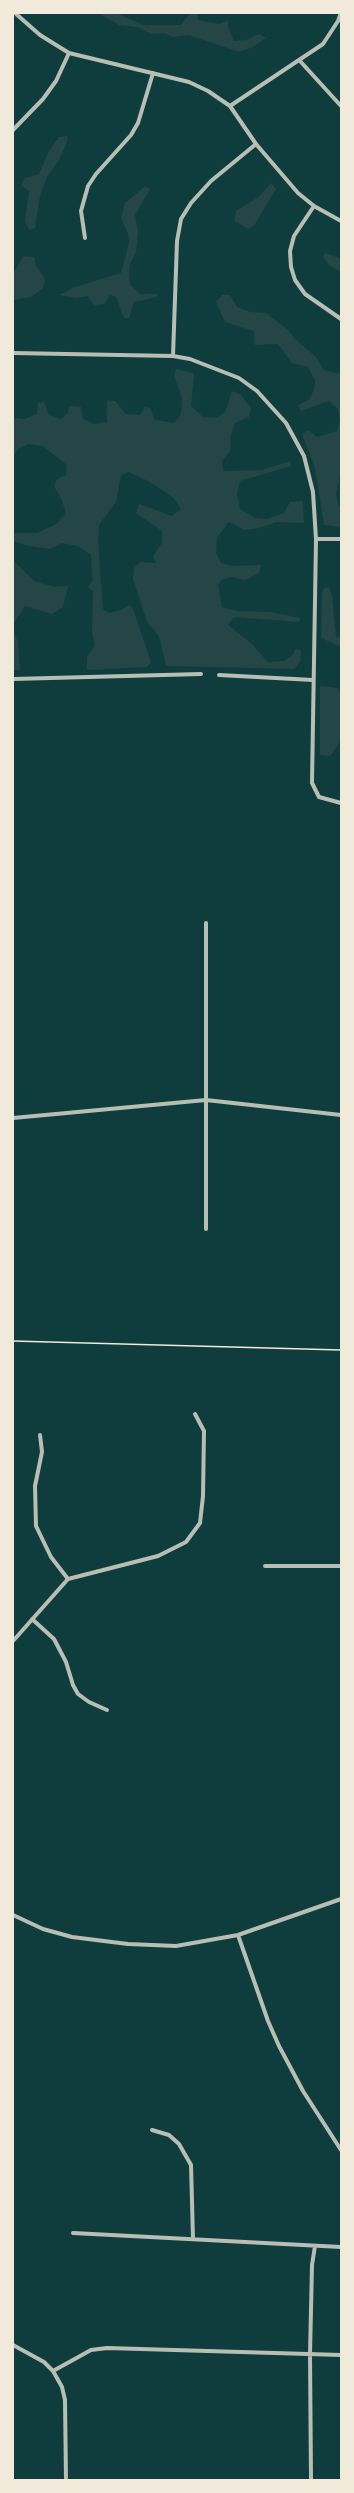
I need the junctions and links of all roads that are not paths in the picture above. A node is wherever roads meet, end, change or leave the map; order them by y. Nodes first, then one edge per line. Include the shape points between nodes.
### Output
1 (16, 13) edge
2 (341, 13) edge
3 (69, 53) junction
4 (300, 60) junction
5 (153, 73) junction
6 (230, 106) junction
7 (341, 106) edge
8 (13, 130) edge
9 (256, 144) junction
10 (314, 206) junction
11 (341, 221) edge
12 (85, 238) dead end
13 (341, 319) edge
14 (13, 353) edge
15 (173, 356) junction
16 (316, 539) junction
17 (341, 539) edge
18 (201, 674) dead end
19 (219, 675) dead end
20 (13, 679) edge
21 (313, 680) junction
22 (341, 803) edge
23 (206, 923) dead end
24 (206, 1100) junction
25 (341, 1115) edge
26 (13, 1118) edge
27 (206, 1229) dead end
28 (195, 1414) dead end
29 (40, 1435) dead end
30 (265, 1566) dead end
31 (341, 1566) edge
32 (68, 1580) junction
33 (32, 1619) junction
34 (13, 1641) edge
35 (107, 1710) dead end
36 (341, 1900) edge
37 (13, 1915) edge
38 (238, 1935) junction
39 (152, 2130) dead end
40 (341, 2150) edge
41 (73, 2233) dead end
42 (193, 2239) junction
43 (315, 2246) junction
44 (341, 2247) edge
45 (13, 2344) edge
46 (310, 2354) junction
47 (341, 2355) edge
48 (53, 2371) junction
49 (66, 2480) edge
50 (311, 2480) edge

1 - 3 street via 40,34
2 - 4 street via 323,44
3 - 5 street
3 - 8 street via 56,81 43,99
4 - 6 street
4 - 7 street
5 - 6 street via 189,82
5 - 12 street via 138,123 88,186 82,211
6 - 9 street
9 - 10 street via 281,176
9 - 15 street via 211,182 191,203 181,219 177,241
10 - 11 street
10 - 13 street via 294,236 290,251 291,267 295,280 305,294
14 - 15 street
15 - 16 street via 225,371 257,391 272,406 297,440 306,463 313,492
16 - 17 street
16 - 21 street
18 - 20 street
19 - 21 street
21 - 22 street via 312,783 318,797
23 - 24 street
24 - 25 street
24 - 26 street
24 - 27 street
28 - 32 street via 204,1431 203,1496 200,1523 186,1542 158,1556
29 - 32 street via 42,1452 34,1486 36,1526 51,1557
30 - 31 street
32 - 33 street
33 - 34 street
33 - 35 street via 54,1639 78,1694
36 - 38 street
37 - 38 street via 72,1937 128,1944 176,1946
38 - 40 street via 277,2040 303,2090
39 - 42 street via 169,2135 179,2144 191,2164
41 - 42 street
42 - 43 street
43 - 44 street
43 - 46 street via 312,2265
45 - 48 street via 44,2362
46 - 47 street
46 - 48 street via 106,2348 91,2350
46 - 50 street
48 - 49 street via 62,2387 65,2400

